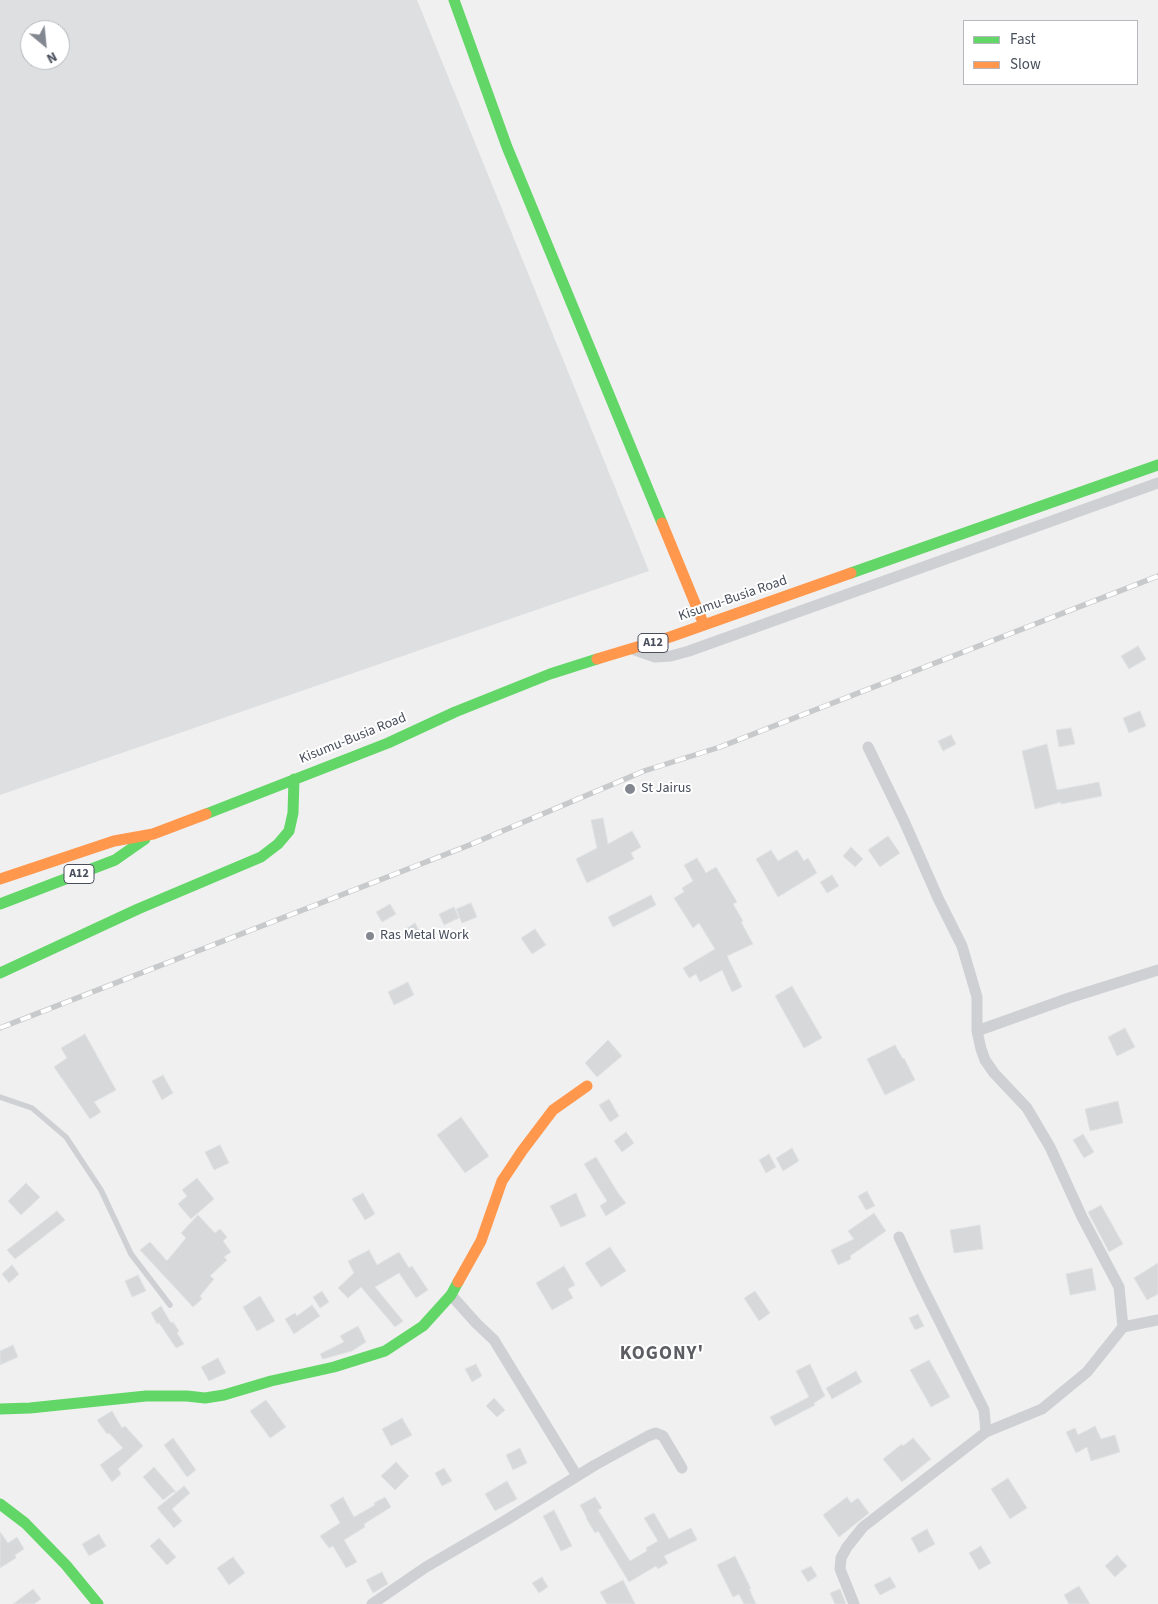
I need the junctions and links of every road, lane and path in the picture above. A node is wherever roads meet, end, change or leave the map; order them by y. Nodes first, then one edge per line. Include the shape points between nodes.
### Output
1 (454, 0) edge
2 (1158, 465) edge
3 (1158, 483) edge
4 (704, 625) junction
5 (633, 649) junction
6 (868, 747) dead end
7 (294, 779) junction
8 (153, 834) junction
9 (0, 879) edge
10 (0, 904) edge
11 (1158, 970) edge
12 (0, 973) edge
13 (977, 1030) junction
14 (587, 1086) dead end
15 (0, 1097) edge
16 (899, 1237) dead end
17 (450, 1295) junction
18 (170, 1305) dead end
19 (1158, 1320) edge
20 (1123, 1327) junction
21 (0, 1409) edge
22 (986, 1432) junction
23 (682, 1468) dead end
24 (577, 1476) junction
25 (0, 1504) edge
26 (98, 1604) edge
27 (372, 1604) edge
28 (854, 1604) edge

1 - 4 main road via 507,147
2 - 4 main road, Kisumu-Busia Road / A12
3 - 5 street via 689,651 655,658
4 - 5 main road, Kisumu-Busia Road / A12
5 - 7 main road, Kisumu-Busia Road / A12 via 550,674
6 - 13 street via 962,946 976,997
7 - 8 main road, Kisumu-Busia Road / A12
7 - 12 main road via 289,831 260,857
8 - 9 main road, A12 via 114,841
8 - 10 main road, A12 via 114,860
11 - 13 street
13 - 20 street via 985,1060 1027,1108 1050,1147 1119,1287
14 - 17 main road via 553,1110 502,1181 481,1241
15 - 18 lane via 32,1108 66,1137 100,1190 131,1254
16 - 22 street via 984,1410
17 - 21 main road via 424,1326 385,1351 224,1395 205,1398 146,1396
17 - 24 street via 494,1340
19 - 20 street
20 - 22 street via 1087,1372 1042,1409
22 - 28 street via 864,1527 847,1547 840,1569
23 - 24 street via 663,1436 656,1433
24 - 27 street via 426,1567
25 - 26 main road via 25,1523

